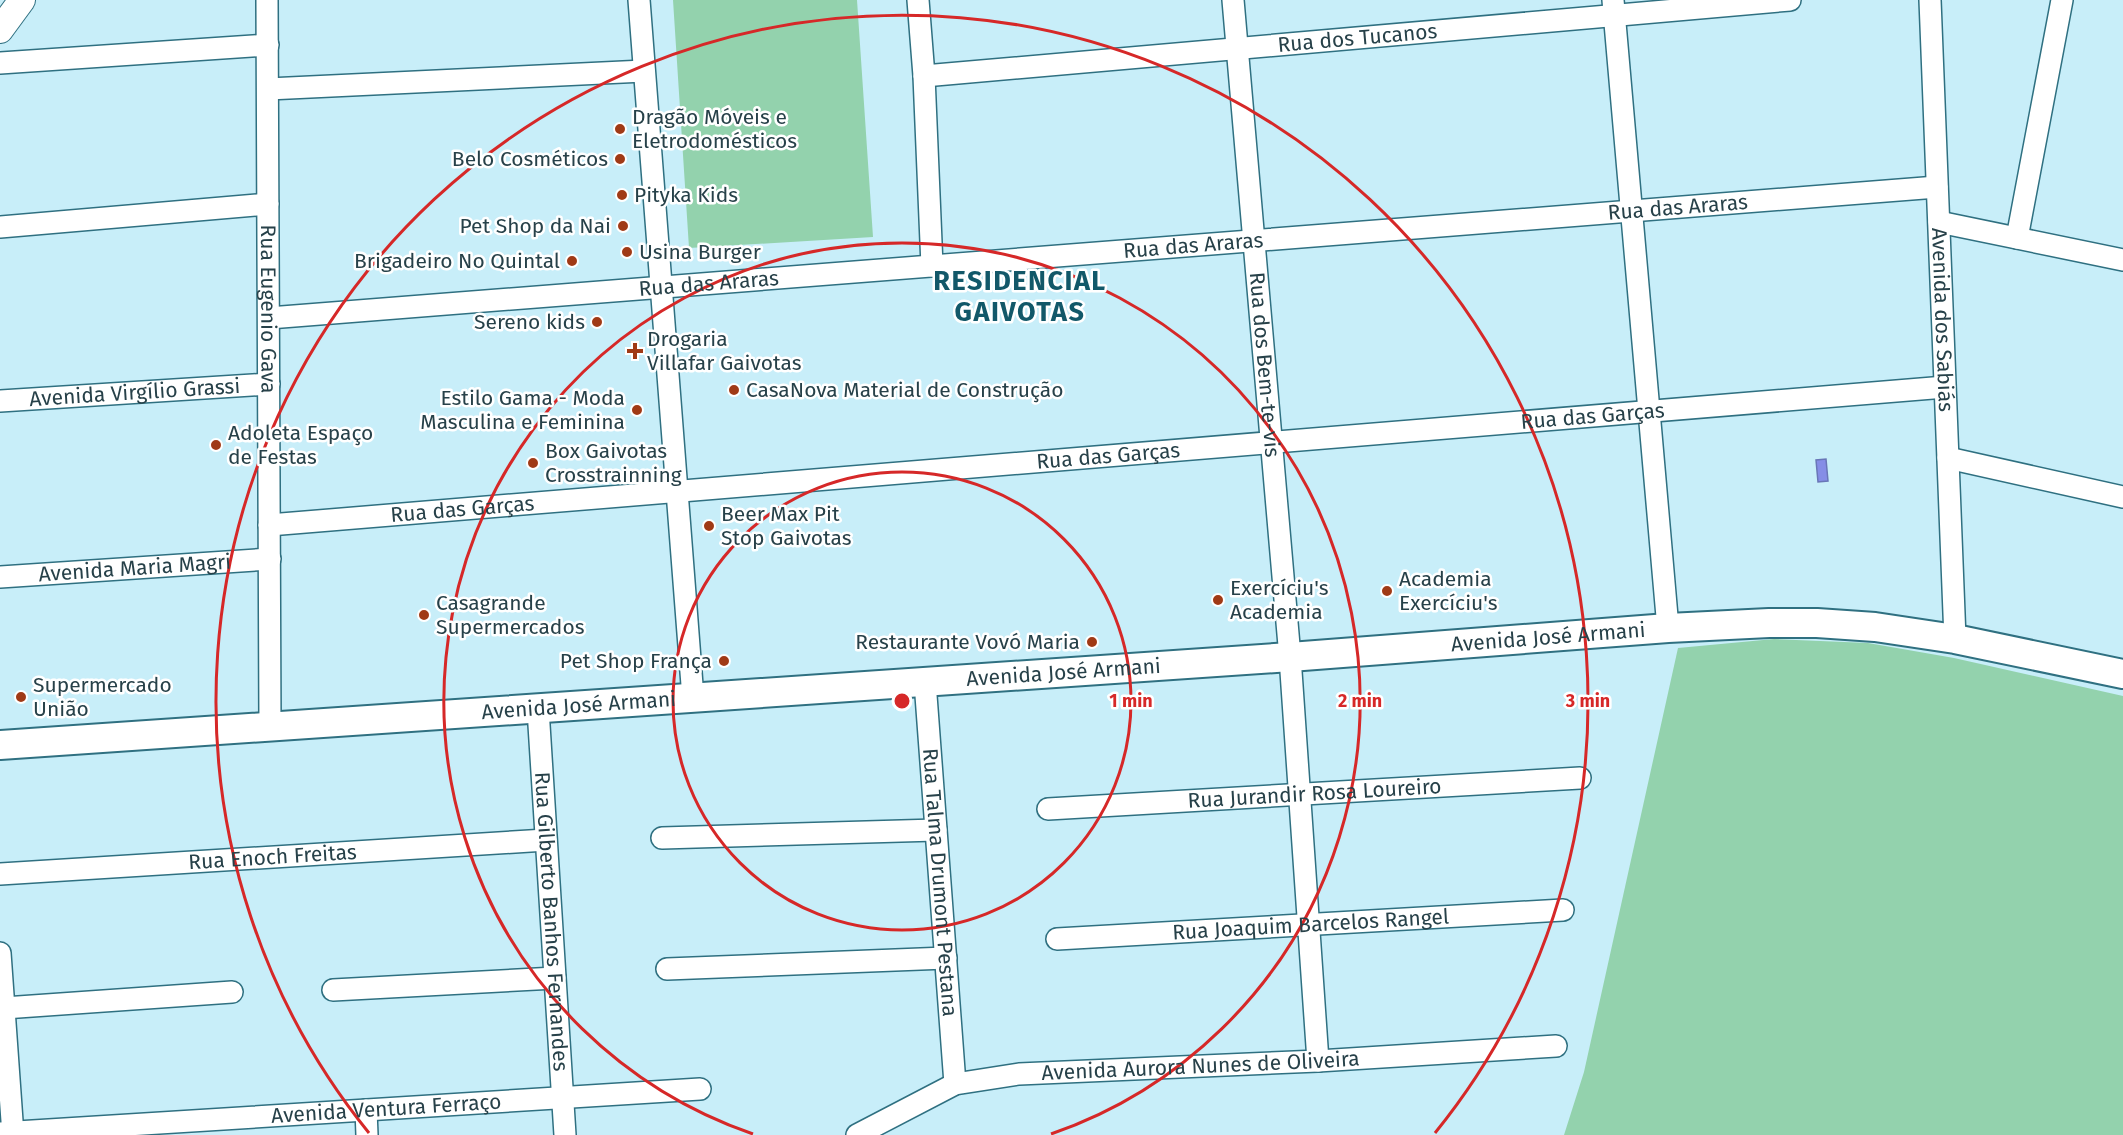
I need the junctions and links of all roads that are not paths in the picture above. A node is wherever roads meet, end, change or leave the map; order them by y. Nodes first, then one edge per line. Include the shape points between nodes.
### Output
1 (22, 0) edge
2 (267, 0) edge
3 (639, 0) edge
4 (918, 0) edge
5 (1233, 0) edge
6 (1790, 0) edge
7 (1930, 0) edge
8 (2062, 0) edge
9 (1614, 8) edge
10 (0, 30) edge
11 (268, 45) junction
12 (1237, 48) junction
13 (0, 63) edge
14 (644, 70) junction
15 (924, 76) junction
16 (268, 89) junction
17 (1937, 187) junction
18 (268, 204) junction
19 (1631, 211) junction
20 (1938, 222) junction
21 (0, 227) edge
22 (2017, 238) junction
23 (1254, 241) junction
24 (2123, 260) edge
25 (933, 266) junction
26 (661, 287) junction
27 (269, 318) junction
28 (269, 384) junction
29 (1945, 387) junction
30 (0, 401) edge
31 (1648, 411) junction
32 (1272, 442) junction
33 (1948, 458) junction
34 (677, 491) junction
35 (2123, 497) edge
36 (269, 525) junction
37 (270, 559) junction
38 (0, 577) edge
39 (1668, 628) junction
40 (1955, 639) junction
41 (1290, 657) junction
42 (2123, 674) edge
43 (925, 682) junction
44 (693, 698) junction
45 (538, 708) junction
46 (270, 727) junction
47 (0, 745) edge
48 (1580, 778) dead end
49 (1300, 795) junction
50 (1048, 809) dead end
51 (936, 830) junction
52 (662, 838) dead end
53 (546, 840) junction
54 (0, 874) edge
55 (1563, 910) dead end
56 (1308, 925) junction
57 (1057, 939) dead end
58 (0, 953) edge
59 (946, 958) junction
60 (667, 969) dead end
61 (555, 978) junction
62 (333, 990) dead end
63 (232, 992) dead end
64 (4, 1008) junction
65 (1556, 1046) dead end
66 (1318, 1061) junction
67 (955, 1084) junction
68 (700, 1089) dead end
69 (563, 1098) junction
70 (366, 1110) junction
71 (8, 1133) edge
72 (367, 1135) edge
73 (565, 1135) edge
74 (857, 1135) edge

1 - 10 street
2 - 11 street, Rua Eugenio Gava
3 - 14 street
4 - 15 street
5 - 12 street, Rua dos Bem-te-vis
6 - 9 street, Rua dos Tucanos
7 - 17 street, Avenida dos Sabiás
8 - 22 street
9 - 12 street, Rua dos Tucanos
9 - 19 street
11 - 13 street
11 - 16 street, Rua Eugenio Gava
12 - 15 street, Rua dos Tucanos
12 - 23 street, Rua dos Bem-te-vis
14 - 16 street
14 - 26 street
15 - 25 street
16 - 18 street, Rua Eugenio Gava
17 - 19 street, Rua das Araras
17 - 20 street, Avenida dos Sabiás
18 - 21 street
18 - 27 street, Rua Eugenio Gava
19 - 23 street, Rua das Araras
19 - 31 street
20 - 22 street
20 - 29 street, Avenida dos Sabiás
22 - 24 street
23 - 25 street, Rua das Araras
23 - 32 street, Rua dos Bem-te-vis
25 - 26 street, Rua das Araras
26 - 27 street, Rua das Araras
26 - 34 street
27 - 28 street, Rua Eugenio Gava
28 - 30 street, Avenida Virgílio Grassi
28 - 36 street, Rua Eugenio Gava
29 - 31 street, Rua das Garças
29 - 33 street, Avenida dos Sabiás
31 - 32 street, Rua das Garças
31 - 39 street
32 - 34 street, Rua das Garças
32 - 41 street, Rua dos Bem-te-vis
33 - 35 street
33 - 40 street, Avenida dos Sabiás
34 - 36 street, Rua das Garças
34 - 44 street
36 - 37 street, Rua Eugenio Gava
37 - 38 street, Avenida Maria Magri
37 - 46 street, Rua Eugenio Gava
39 - 40 main road, Avenida José Armani via 1817,623
39 - 41 main road, Avenida José Armani
40 - 42 main road, Avenida José Armani
41 - 43 main road, Avenida José Armani
41 - 49 street, Rua dos Bem-te-vis
43 - 44 main road, Avenida José Armani
43 - 51 street, Rua Talma Drumont Pestana
44 - 45 main road, Avenida José Armani
45 - 46 main road, Avenida José Armani
45 - 53 street, Rua Gilberto Banhos Fernandes
46 - 47 main road, Avenida José Armani
48 - 49 street, Rua Jurandir Rosa Loureiro
49 - 50 street, Rua Jurandir Rosa Loureiro
49 - 56 street, Rua dos Bem-te-vis
51 - 52 street
51 - 59 street, Rua Talma Drumont Pestana
53 - 54 street, Rua Enoch Freitas
53 - 61 street, Rua Gilberto Banhos Fernandes
55 - 56 street, Rua Joaquim Barcelos Rangel
56 - 57 street, Rua Joaquim Barcelos Rangel
56 - 66 street, Rua dos Bem-te-vis
58 - 64 street
59 - 60 street
59 - 67 street, Rua Talma Drumont Pestana
61 - 62 street
61 - 69 street, Rua Gilberto Banhos Fernandes
63 - 64 street
64 - 71 street
65 - 66 street, Avenida Aurora Nunes de Oliveira
66 - 67 street, Avenida Aurora Nunes de Oliveira via 1019,1074
67 - 74 street, Avenida Aurora Nunes de Oliveira
68 - 69 street, Avenida Ventura Ferraço
69 - 70 street, Avenida Ventura Ferraço
69 - 73 street, Rua Gilberto Banhos Fernandes
70 - 71 street, Avenida Ventura Ferraço
70 - 72 street

